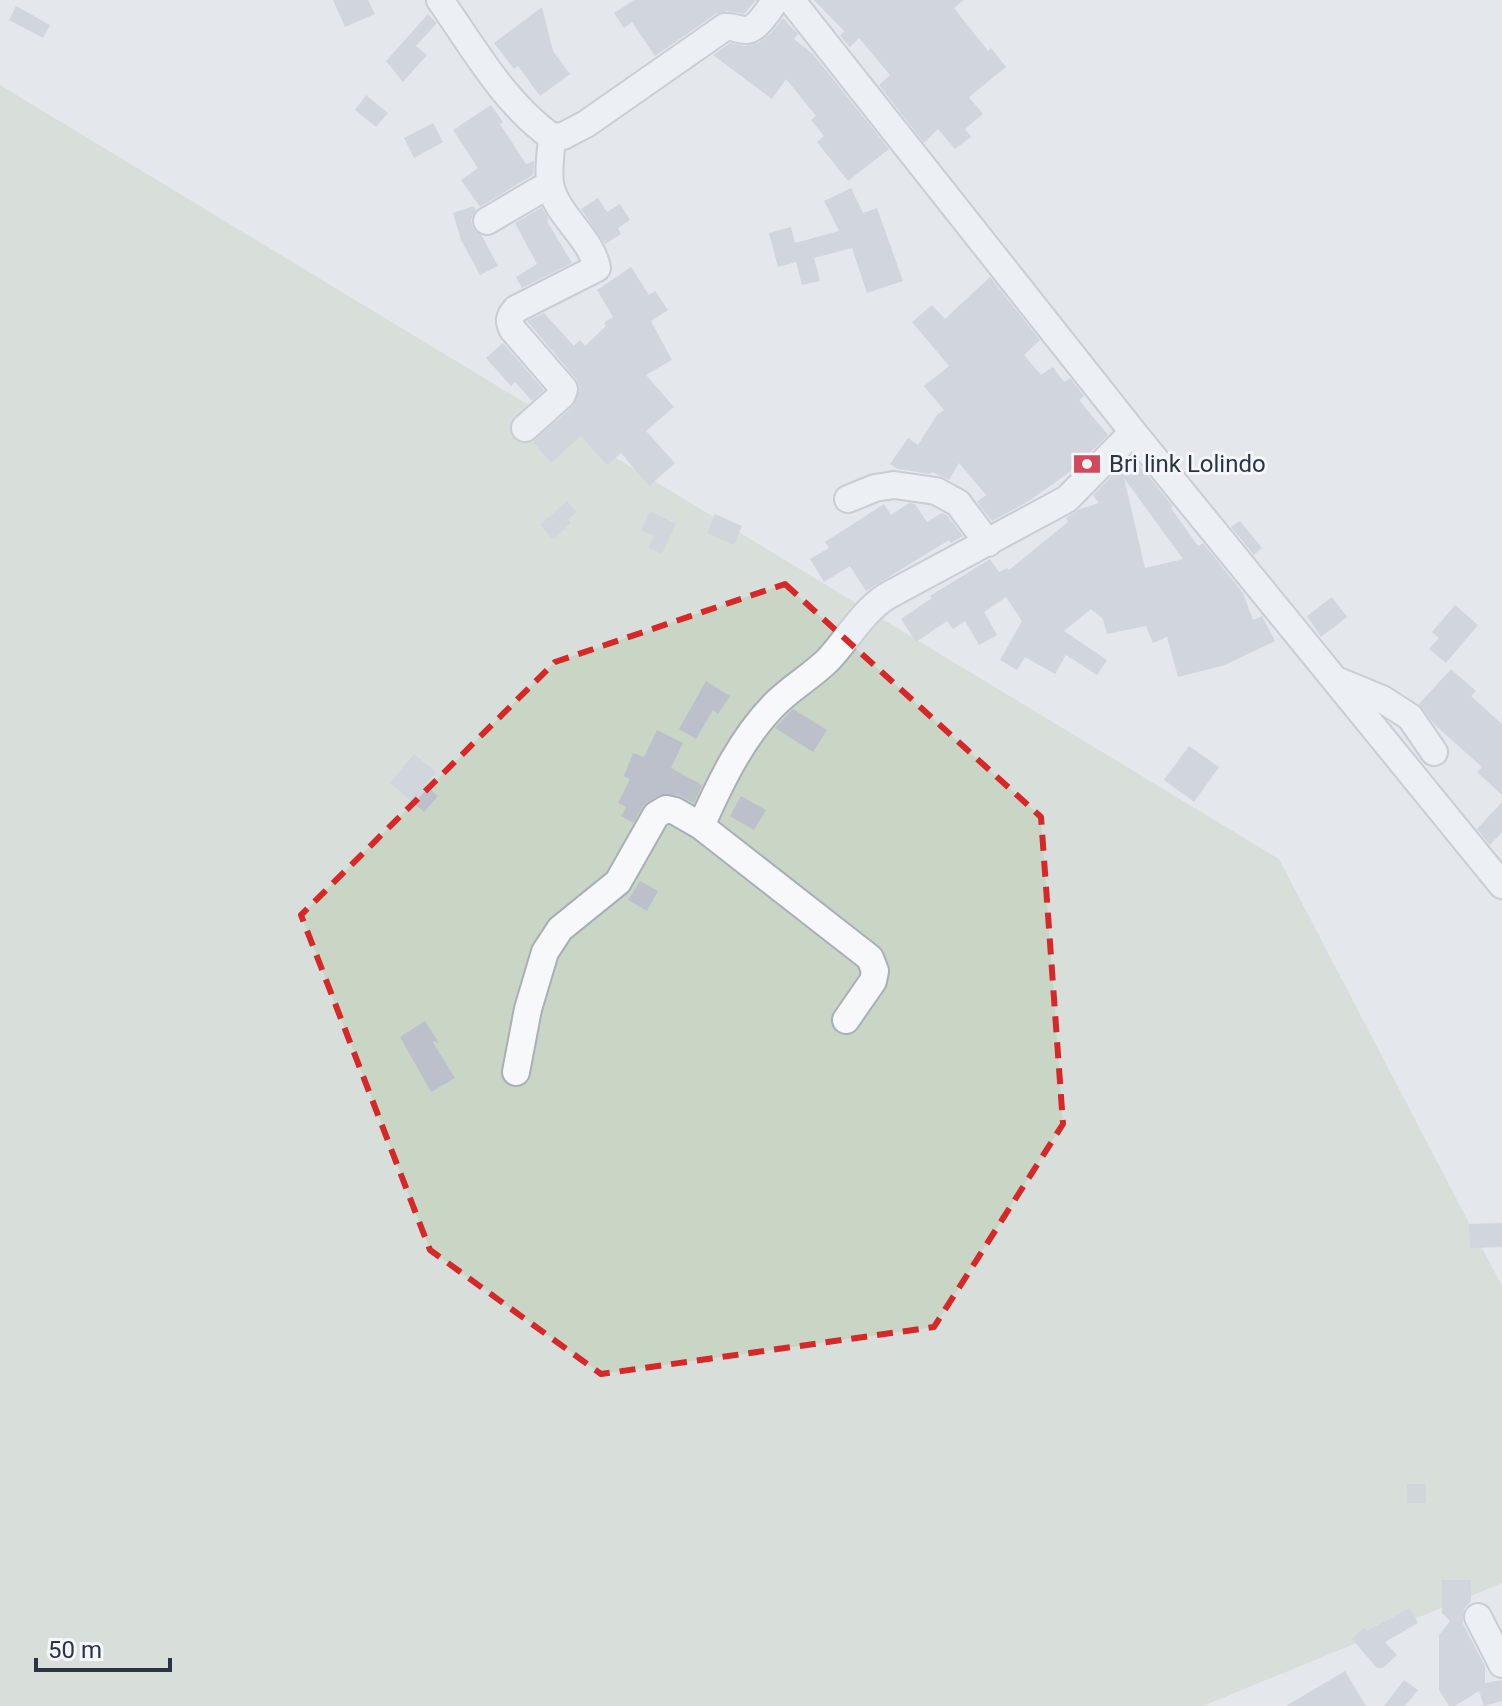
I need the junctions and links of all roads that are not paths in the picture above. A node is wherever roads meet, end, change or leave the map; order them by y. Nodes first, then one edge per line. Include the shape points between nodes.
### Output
1 (440, 0) edge
2 (776, 0) edge
3 (791, 0) edge
4 (552, 137) junction
5 (550, 184) junction
6 (487, 221) dead end
7 (525, 428) dead end
8 (1133, 432) junction
9 (848, 499) dead end
10 (988, 543) junction
11 (1332, 678) junction
12 (1434, 752) dead end
13 (701, 826) junction
14 (1502, 885) edge
15 (846, 1020) dead end
16 (516, 1072) dead end
17 (1478, 1617) dead end
18 (1502, 1664) edge

1 - 4 street via 523,113
2 - 4 street via 754,27 725,27 586,124
3 - 8 street
4 - 5 street
5 - 6 street
5 - 7 street via 597,268 510,315 513,330 564,389
8 - 10 street via 1067,499
8 - 11 street
9 - 10 street via 894,485 936,491 958,503
10 - 13 street via 870,610 828,659 757,726
11 - 12 street via 1410,717
11 - 14 street
13 - 15 street via 870,958 873,981
13 - 16 street via 675,811 656,815 618,882 555,935 539,968
17 - 18 street

